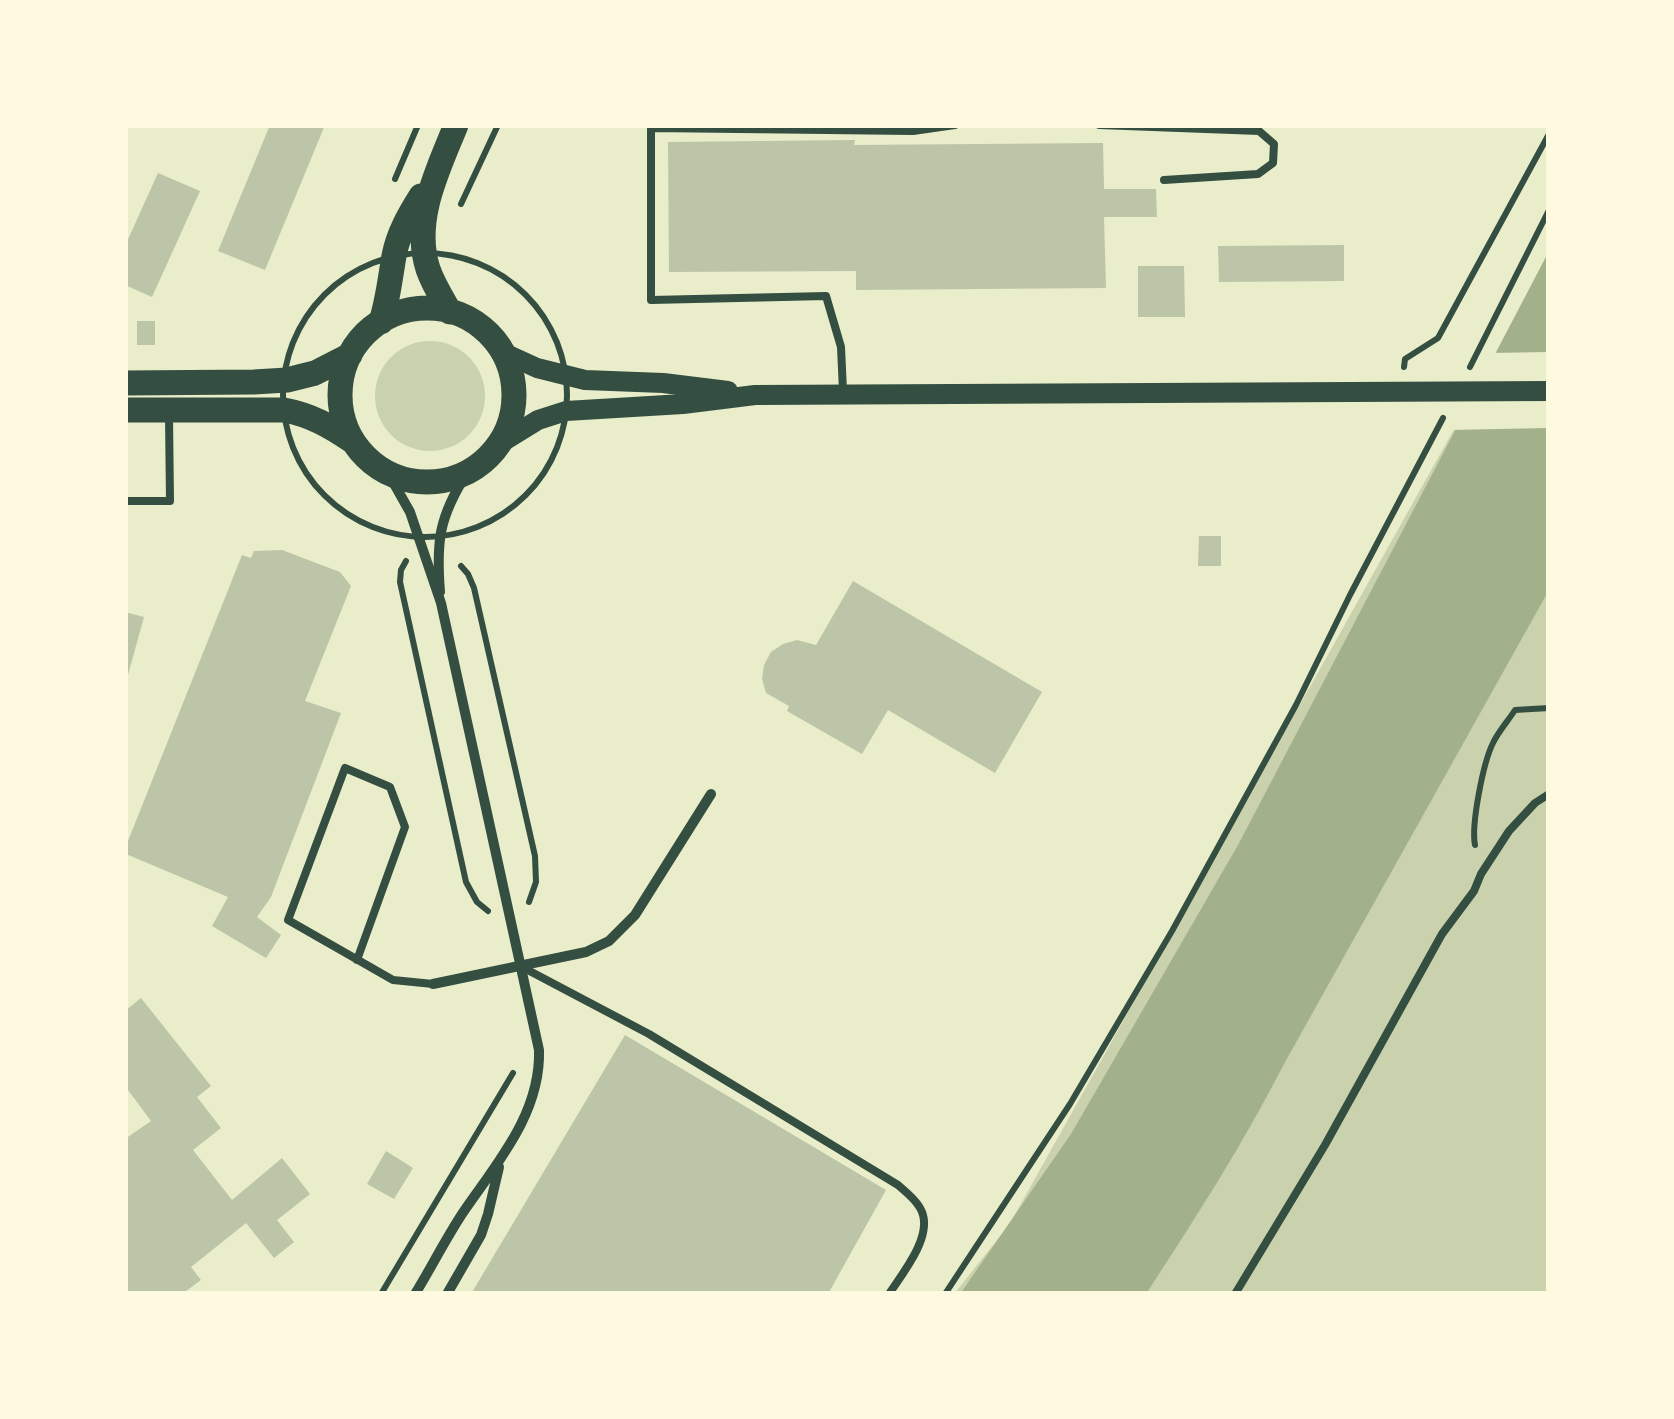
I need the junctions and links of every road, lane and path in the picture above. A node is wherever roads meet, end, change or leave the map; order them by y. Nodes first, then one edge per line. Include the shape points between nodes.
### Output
1 (456, 125) edge
2 (955, 125) edge
3 (1099, 125) edge
4 (652, 126) edge
5 (1549, 134) edge
6 (439, 166) junction
7 (1164, 180) dead end
8 (1549, 210) edge
9 (424, 254) junction
10 (394, 256) junction
11 (450, 312) junction
12 (381, 322) junction
13 (502, 352) junction
14 (350, 355) junction
15 (566, 376) junction
16 (287, 380) junction
17 (1461, 383) dead end
18 (125, 384) edge
19 (1549, 391) edge
20 (1400, 393) junction
21 (755, 395) junction
22 (843, 395) junction
23 (125, 410) edge
24 (169, 410) junction
25 (1444, 415) dead end
26 (354, 442) junction
27 (499, 444) junction
28 (388, 473) junction
29 (466, 473) junction
30 (125, 502) edge
31 (420, 545) junction
32 (439, 545) junction
33 (441, 604) junction
34 (1549, 708) edge
35 (710, 794) dead end
36 (1549, 794) edge
37 (1482, 874) junction
38 (513, 926) junction
39 (356, 960) junction
40 (522, 967) junction
41 (433, 984) joint
42 (536, 1033) junction
43 (500, 1162) junction
44 (381, 1294) edge
45 (415, 1294) edge
46 (447, 1294) edge
47 (889, 1294) edge
48 (945, 1294) edge
49 (1235, 1294) edge

1 - 6 main road
2 - 4 lane via 912,132
3 - 7 lane via 1259,131 1274,144 1273,163 1258,174
4 - 22 lane via 651,300 826,296 842,347
5 - 20 path via 1438,338 1406,359
6 - 9 main road via 423,218
6 - 10 main road
8 - 17 path
9 - 11 main road
9 - 15 path via 488,266 526,293 552,330
10 - 12 main road
10 - 16 path via 354,270 318,299 292,340
11 - 12 main road via 415,310
11 - 13 main road via 480,326
12 - 14 main road
13 - 15 main road
13 - 27 main road via 514,404
14 - 16 main road
14 - 26 main road via 340,394
15 - 21 main road
16 - 18 main road
19 - 20 main road
20 - 22 main road
21 - 22 main road
21 - 27 main road via 566,410
23 - 24 main road
24 - 26 main road via 284,410
24 - 30 lane via 170,501
25 - 48 path via 1260,774 1070,1104
26 - 28 main road
27 - 29 main road
28 - 29 main road via 423,482
28 - 31 street
29 - 32 street via 446,511
31 - 33 street
31 - 38 path via 400,582 466,882 476,902
32 - 33 street
32 - 38 path via 474,588 536,856 533,893
33 - 38 street
34 - 37 path via 1515,710 1492,745 1473,835
35 - 40 street via 616,935 586,952
36 - 37 lane via 1522,816
37 - 49 lane
38 - 40 street
39 - 39 lane via 288,920 345,768 390,787 405,827
39 - 41 lane via 393,980
40 - 41 street
40 - 42 street
40 - 47 lane via 649,1034 898,1184 923,1214 924,1231
42 - 43 street via 535,1087
42 - 44 path
43 - 45 street
43 - 46 street via 481,1236

